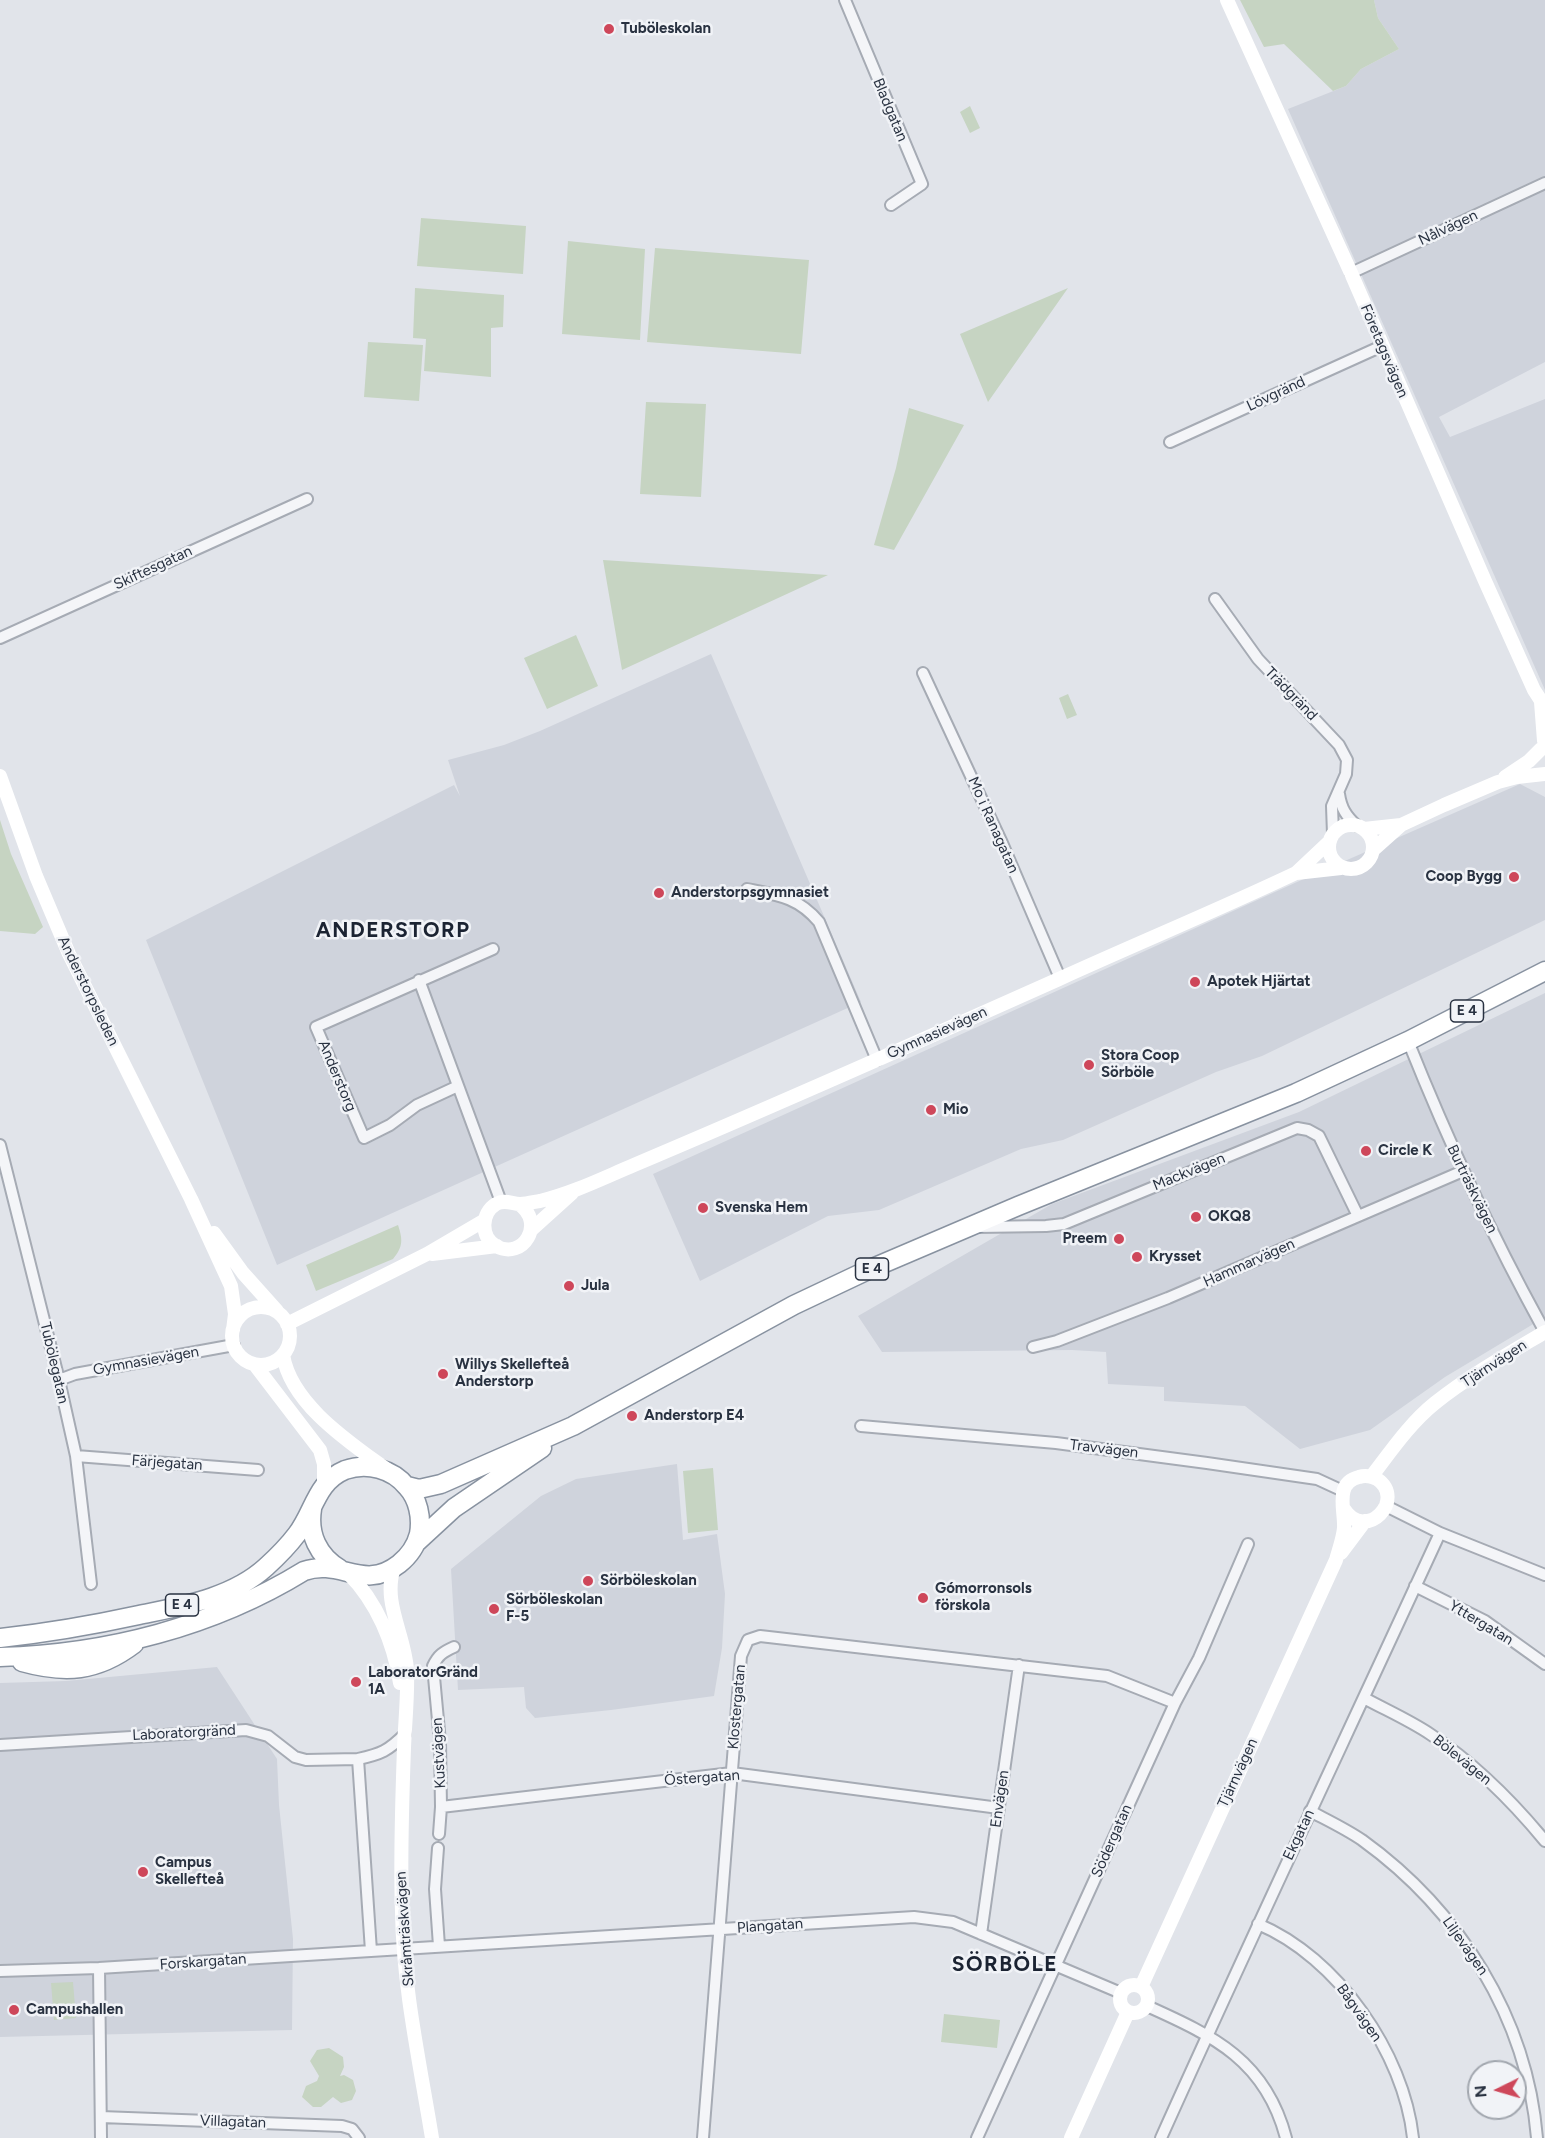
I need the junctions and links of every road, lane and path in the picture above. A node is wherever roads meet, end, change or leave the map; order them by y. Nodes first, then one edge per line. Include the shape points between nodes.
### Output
1 (845, 0) edge
2 (1227, 0) edge
3 (1545, 183) edge
4 (891, 205) dead end
5 (1351, 273) junction
6 (1382, 346) junction
7 (1170, 442) dead end
8 (307, 500) dead end
9 (1215, 599) dead end
10 (0, 638) edge
11 (923, 673) dead end
12 (1543, 704) edge
13 (1544, 743) edge
14 (1545, 764) edge
15 (1545, 774) edge
16 (0, 776) edge
17 (1498, 782) junction
18 (1339, 794) junction
19 (1401, 825) junction
20 (1361, 827) junction
21 (1331, 838) junction
22 (1373, 850) junction
23 (1341, 868) junction
24 (1296, 873) junction
25 (747, 889) dead end
26 (493, 948) dead end
27 (1545, 971) edge
28 (1060, 978) junction
29 (419, 980) junction
30 (1408, 1041) junction
31 (877, 1060) junction
32 (458, 1086) junction
33 (0, 1145) edge
34 (1463, 1171) junction
35 (576, 1190) junction
36 (191, 1199) junction
37 (501, 1202) junction
38 (519, 1204) junction
39 (1358, 1216) junction
40 (485, 1220) junction
41 (971, 1227) junction
42 (531, 1230) junction
43 (497, 1246) junction
44 (428, 1254) junction
45 (285, 1321) junction
46 (233, 1330) junction
47 (1545, 1332) edge
48 (234, 1345) junction
49 (1033, 1347) dead end
50 (283, 1355) junction
51 (255, 1365) junction
52 (59, 1380) junction
53 (573, 1426) junction
54 (861, 1426) dead end
55 (76, 1456) junction
56 (258, 1470) dead end
57 (392, 1473) junction
58 (1371, 1477) junction
59 (407, 1486) junction
60 (321, 1490) junction
61 (1343, 1491) junction
62 (1386, 1506) junction
63 (1344, 1509) junction
64 (1365, 1521) junction
65 (1440, 1533) junction
66 (416, 1543) junction
67 (1248, 1544) dead end
68 (1336, 1560) junction
69 (394, 1568) junction
70 (346, 1572) junction
71 (1545, 1575) edge
72 (91, 1584) dead end
73 (1415, 1586) junction
74 (0, 1638) edge
75 (454, 1647) dead end
76 (3, 1657) edge
77 (1545, 1664) edge
78 (1019, 1665) junction
79 (1364, 1698) junction
80 (1175, 1703) junction
81 (405, 1718) junction
82 (405, 1734) junction
83 (0, 1745) edge
84 (358, 1759) junction
85 (732, 1773) junction
86 (441, 1807) junction
87 (999, 1808) junction
88 (1310, 1811) junction
89 (439, 1834) dead end
90 (1545, 1841) edge
91 (438, 1848) dead end
92 (1258, 1924) junction
93 (719, 1930) junction
94 (981, 1934) junction
95 (439, 1946) junction
96 (405, 1948) junction
97 (371, 1951) junction
98 (1056, 1964) junction
99 (99, 1968) junction
100 (0, 1971) edge
101 (1141, 1987) junction
102 (1121, 1993) junction
103 (1147, 2006) junction
104 (1128, 2012) junction
105 (1208, 2035) junction
106 (101, 2117) junction
107 (101, 2138) edge
108 (359, 2138) edge
109 (432, 2138) edge
110 (703, 2138) edge
111 (977, 2138) edge
112 (1071, 2138) edge
113 (1161, 2138) edge
114 (1286, 2138) edge
115 (1413, 2138) edge
116 (1537, 2138) edge

1 - 4 street, Bladgatan via 922,184
2 - 5 street, Företagsvägen
3 - 5 street, Nålvägen
5 - 6 street, Företagsvägen
6 - 7 street, Lövgränd
6 - 12 street, Företagsvägen
8 - 10 street, Skiftesgatan
9 - 18 street, Trädgränd via 1252,652 1339,745 1347,760
11 - 28 street, Mo i Ranagatan
12 - 13 street, Företagsvägen
13 - 14 street, Företagsvägen
13 - 17 street via 1529,760
15 - 17 street
16 - 36 street, Anderstorpsleden via 69,954
17 - 19 street
18 - 20 street via 1344,811
18 - 21 street, Trädgränd via 1332,806
19 - 20 street
19 - 22 street
20 - 21 street via 1343,826
20 - 22 street via 1372,841
21 - 23 street via 1330,856
21 - 24 street, Gymnasievägen
22 - 23 street via 1364,866
23 - 24 street, Gymnasievägen
24 - 28 street, Gymnasievägen
25 - 31 street via 795,900 819,922
26 - 29 street, Anderstorg
27 - 30 highway, E 4
28 - 31 street, Gymnasievägen
29 - 32 street
29 - 32 street, Anderstorg via 316,1027 364,1138 417,1105
30 - 34 street, Burträskvägen
30 - 41 highway, E 4 via 1243,1116
31 - 35 street, Gymnasievägen
32 - 37 street
33 - 52 street, Tubölegatan
34 - 39 street, Hammarvägen
34 - 47 street, Burträskvägen
35 - 38 street, Gymnasievägen
35 - 42 street, Gymnasievägen
36 - 45 street, Anderstorpsleden via 243,1273
36 - 46 street, Anderstorpsleden via 231,1286
37 - 38 street
37 - 40 street via 490,1209
38 - 42 street via 531,1218
39 - 41 street, Mackvägen via 1319,1136 1297,1128 1064,1224
39 - 49 street, Hammarvägen via 1168,1298
40 - 43 street via 485,1232
40 - 44 street
41 - 53 highway, E 4 via 794,1305
42 - 43 street via 521,1245 509,1249
43 - 44 street
44 - 45 street
45 - 46 street via 272,1309 255,1308 239,1317
45 - 50 street via 290,1338
46 - 48 street
47 - 58 street, Tjärnvägen via 1434,1404
48 - 51 street via 242,1358
48 - 52 street, Gymnasievägen
50 - 51 street via 273,1363
50 - 57 street via 289,1376 313,1409
51 - 60 street via 320,1450 324,1464
52 - 55 street, Tubölegatan
53 - 59 highway, E 4 via 441,1484 419,1489
53 - 66 highway, E 4 via 454,1509
54 - 61 street, Travvägen via 1056,1443 1207,1463 1317,1479
55 - 56 street, Färjegatan
55 - 72 street, Tubölegatan
57 - 59 highway
57 - 60 highway via 373,1467 355,1468 338,1474
58 - 61 street via 1353,1479
58 - 62 street via 1384,1487
59 - 66 highway via 420,1514
60 - 70 highway via 311,1516 313,1535 323,1556
60 - 74 highway, E 4 via 299,1533 282,1552 247,1581 214,1597 99,1624
61 - 63 street
62 - 64 street via 1379,1516
62 - 65 street
63 - 64 street via 1353,1518
63 - 68 street, Tjärnvägen
64 - 68 street, Tjärnvägen
65 - 71 street
65 - 73 street, Ekgatan
66 - 69 highway
67 - 80 street, Södergatan via 1199,1658
68 - 101 street, Tjärnvägen
69 - 70 highway via 366,1576
69 - 81 street, Skråmträskvägen via 389,1588 405,1654
70 - 76 highway, E 4 via 315,1567 238,1607 144,1638 124,1652 83,1669 62,1670
70 - 81 street, Skråmträskvägen via 369,1598 390,1642
73 - 77 street, Yttergatan via 1485,1621
73 - 79 street, Ekgatan
75 - 86 street, Kustvägen via 442,1652 433,1666
78 - 80 street, Klostergatan via 1107,1676
78 - 85 street, Klostergatan via 760,1636 748,1640 741,1656
78 - 87 street, Envägen
79 - 88 street, Ekgatan
79 - 90 street, Bölevägen via 1430,1734 1473,1767
80 - 98 street, Södergatan
81 - 82 street, Skråmträskvägen
82 - 84 street, Laboratorgränd via 380,1755
82 - 96 street, Skråmträskvägen via 401,1839
83 - 84 street, Laboratorgränd via 246,1730 268,1736 295,1757 306,1760
84 - 97 street
85 - 86 street, Östergatan
85 - 87 street, Östergatan
85 - 93 street, Klostergatan
86 - 89 street, Kustvägen
87 - 94 street, Envägen
88 - 92 street, Ekgatan
88 - 116 street, Liljevägen via 1361,1839 1404,1874 1458,1932 1503,2008 1524,2068
91 - 95 street via 435,1889
92 - 105 street, Ekgatan
92 - 115 street, Bågvägen via 1298,1945 1347,1992 1393,2067
93 - 94 street, Plangatan via 914,1917 953,1922
93 - 95 street, Plangatan
93 - 110 street, Klostergatan
94 - 98 street, Plangatan
95 - 96 street, Plangatan
96 - 97 street, Forskargatan
96 - 109 street, Skråmträskvägen
97 - 99 street, Forskargatan
98 - 102 street, Plangatan
98 - 111 street, Södergatan
99 - 100 street, Forskargatan
99 - 106 street
101 - 102 street via 1133,1985
101 - 103 street via 1146,1992
102 - 104 street via 1122,2007
103 - 104 street via 1142,2012
103 - 105 street
104 - 112 street
105 - 113 street, Ekgatan
105 - 114 street via 1254,2074 1275,2108
106 - 107 street
106 - 108 street, Villagatan via 342,2126 352,2129

